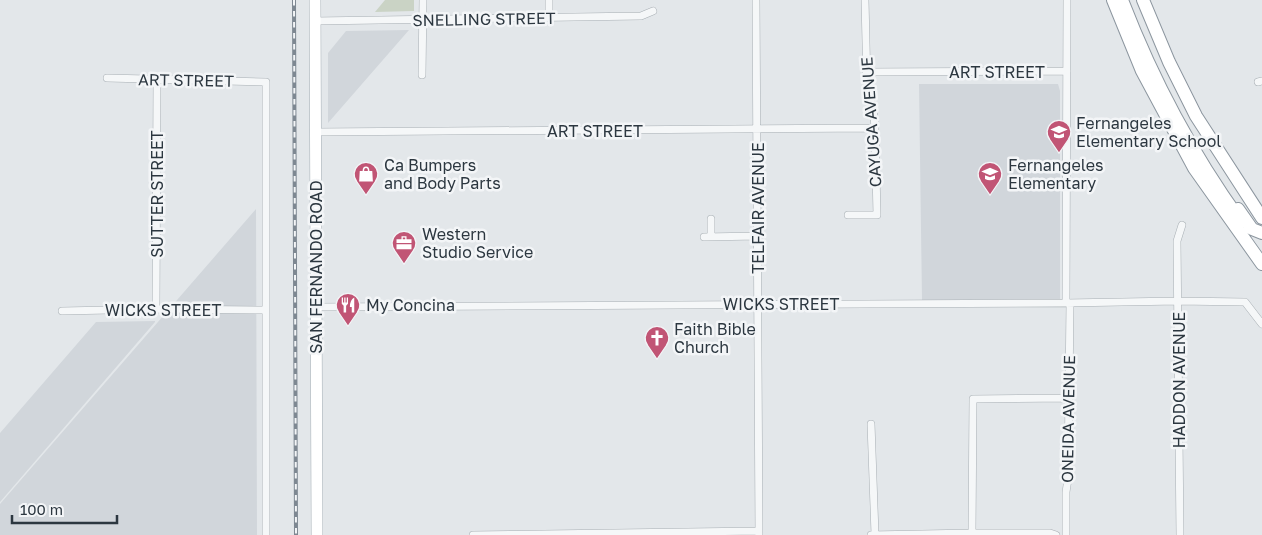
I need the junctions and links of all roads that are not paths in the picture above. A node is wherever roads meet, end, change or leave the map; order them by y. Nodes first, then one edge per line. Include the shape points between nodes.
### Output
1 (315, 0) edge
2 (423, 0) edge
3 (549, 0) edge
4 (756, 0) edge
5 (865, 0) edge
6 (1067, 0) edge
7 (1113, 0) edge
8 (1122, 0) edge
9 (1127, 0) edge
10 (1142, 0) edge
11 (653, 11) dead end
12 (550, 17) junction
13 (423, 20) junction
14 (315, 21) junction
15 (1067, 71) junction
16 (866, 72) junction
17 (422, 76) dead end
18 (107, 78) dead end
19 (157, 79) junction
20 (875, 128) junction
21 (757, 130) junction
22 (316, 132) junction
23 (848, 215) dead end
24 (711, 218) dead end
25 (1262, 218) edge
26 (1182, 225) dead end
27 (1262, 232) edge
28 (758, 236) junction
29 (1262, 251) edge
30 (1262, 264) edge
31 (1178, 300) junction
32 (1068, 303) junction
33 (759, 304) junction
34 (317, 307) junction
35 (156, 309) junction
36 (265, 310) junction
37 (62, 311) dead end
38 (1262, 324) edge
39 (1069, 398) junction
40 (871, 424) dead end
41 (972, 532) junction
42 (759, 533) edge
43 (266, 535) edge
44 (317, 535) edge
45 (473, 535) edge
46 (873, 535) edge
47 (1056, 535) edge
48 (1066, 535) edge
49 (1180, 535) edge

1 - 14 main road, SAN FERNANDO ROAD
2 - 13 street
3 - 12 street
4 - 21 street, TELFAIR AVENUE
5 - 16 street, CAYUGA AVENUE
6 - 15 street, ONEIDA AVENUE
7 - 30 highway via 1142,71 1194,168
8 - 29 highway via 1182,130
9 - 27 highway via 1156,69 1196,143 1252,229
10 - 25 highway via 1196,116
11 - 12 street, SNELLING STREET via 641,16
12 - 13 street, SNELLING STREET
13 - 14 street, SNELLING STREET
13 - 17 street
14 - 22 main road, SAN FERNANDO ROAD
15 - 16 street, ART STREET
15 - 32 street, ONEIDA AVENUE
16 - 20 street, CAYUGA AVENUE
18 - 19 street, ART STREET
19 - 35 street, SUTTER STREET
19 - 36 street, ART STREET via 266,82
20 - 21 street, ART STREET
20 - 23 street, CAYUGA AVENUE via 877,215
21 - 22 street, ART STREET
21 - 28 street, TELFAIR AVENUE
22 - 34 main road, SAN FERNANDO ROAD
24 - 28 street via 707,237
26 - 31 street, HADDON AVENUE via 1177,241
28 - 33 street, TELFAIR AVENUE
31 - 32 street, WICKS STREET
31 - 38 street, WICKS STREET via 1245,302
31 - 49 street, HADDON AVENUE
32 - 33 street, WICKS STREET
32 - 39 street, ONEIDA AVENUE
33 - 34 street, WICKS STREET
33 - 42 street, TELFAIR AVENUE
34 - 44 main road, SAN FERNANDO ROAD
35 - 36 street, WICKS STREET
35 - 37 street, WICKS STREET
36 - 43 street
39 - 41 street via 972,399
39 - 48 street, ONEIDA AVENUE
40 - 46 street
41 - 46 street
41 - 47 street
42 - 45 street

